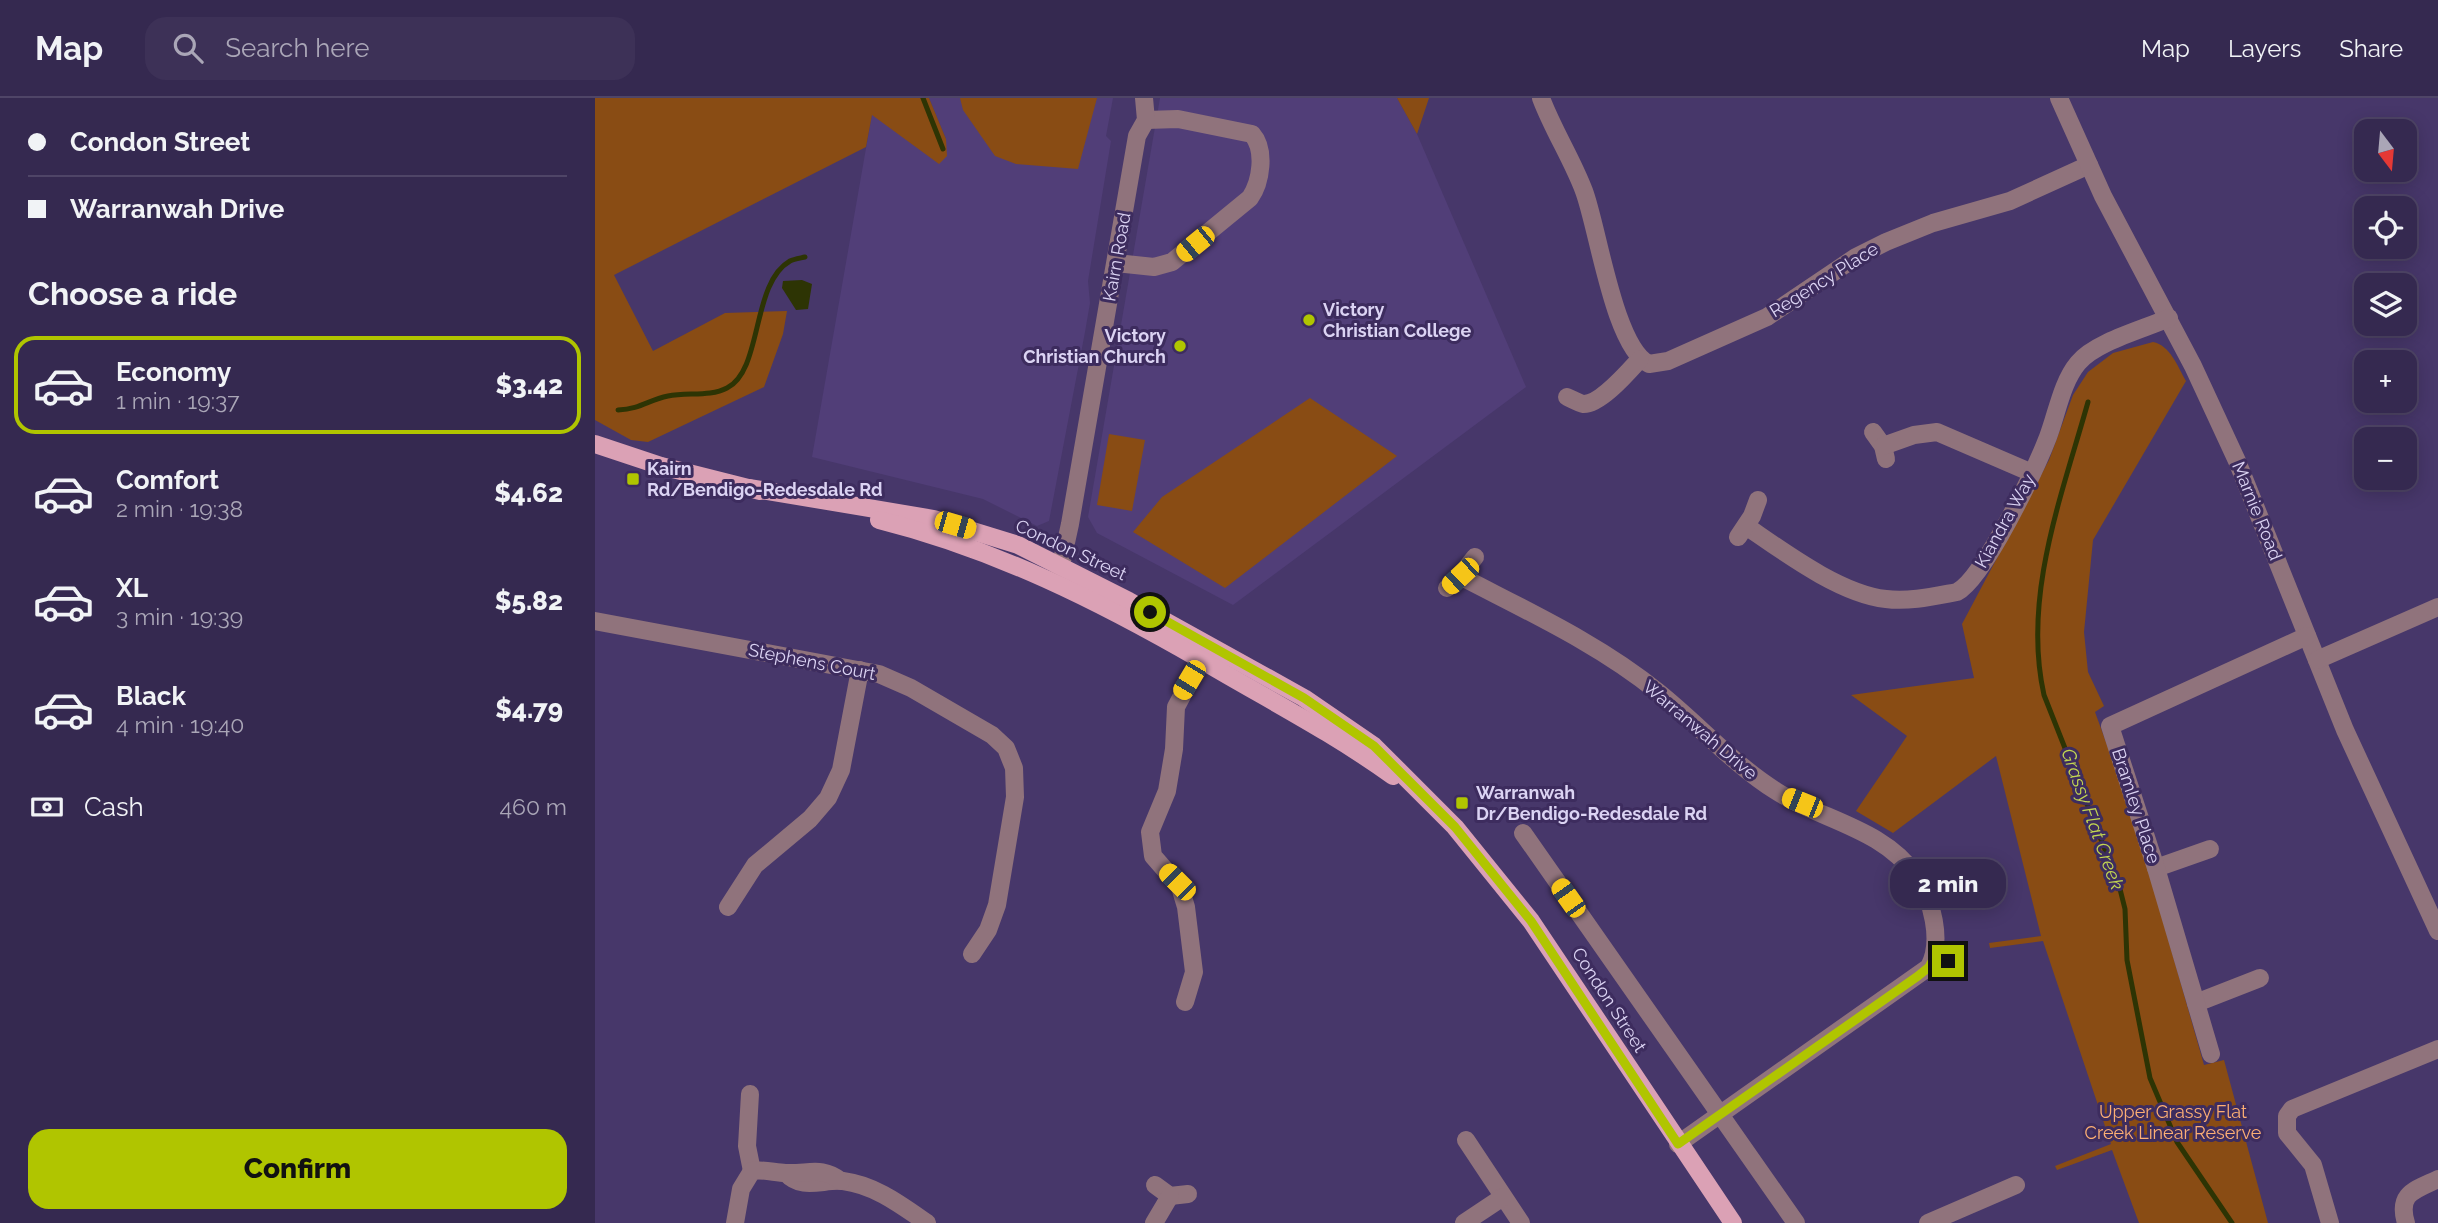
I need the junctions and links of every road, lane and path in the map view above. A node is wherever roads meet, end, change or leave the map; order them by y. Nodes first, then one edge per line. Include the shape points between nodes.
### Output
1 (1144, 98) edge
2 (1541, 98) edge
3 (2059, 98) edge
4 (1146, 120) junction
5 (2089, 165) junction
6 (1117, 263) junction
7 (2169, 318) junction
8 (1640, 359) junction
9 (1567, 397) dead end
10 (595, 444) edge
11 (1881, 446) dead end
12 (2032, 473) junction
13 (1758, 500) dead end
14 (1475, 557) dead end
15 (1059, 574) junction
16 (2438, 607) edge
17 (595, 621) edge
18 (2307, 636) junction
19 (1201, 660) junction
20 (2317, 660) junction
21 (860, 670) junction
22 (1438, 810) junction
23 (1523, 833) dead end
24 (2210, 849) dead end
25 (2156, 868) junction
26 (728, 907) dead end
27 (2438, 931) edge
28 (972, 954) dead end
29 (2260, 978) dead end
30 (1185, 1002) dead end
31 (2196, 1003) junction
32 (2438, 1049) edge
33 (2211, 1055) dead end
34 (752, 1089) dead end
35 (1718, 1115) junction
36 (1466, 1140) dead end
37 (1678, 1144) junction
38 (752, 1171) junction
39 (2438, 1179) edge
40 (1155, 1185) dead end
41 (2016, 1185) dead end
42 (1503, 1197) junction
43 (735, 1223) edge
44 (927, 1223) edge
45 (1154, 1223) edge
46 (1464, 1223) edge
47 (1521, 1223) edge
48 (1733, 1223) edge
49 (1796, 1223) edge
50 (1928, 1223) edge
51 (2330, 1223) edge
52 (2406, 1223) edge

1 - 4 street, Kairn Road
2 - 8 street via 1585,194 1609,288
3 - 5 street, Marnie Road
4 - 6 street, Kairn Road via 1137,136
4 - 6 street via 1178,119 1252,134 1261,155 1257,184 1250,198 1172,262 1154,267
5 - 7 street, Marnie Road
5 - 8 street, Regency Place via 1997,206 1933,223 1875,247 1767,317 1681,356 1655,365
6 - 15 street, Kairn Road
7 - 12 street, Kiandra Way via 2102,346 2079,361
7 - 18 street, Marnie Road via 2237,461
8 - 9 street via 1615,386 1591,402 1583,404
10 - 15 main road, Condon Street via 661,466 933,535
11 - 12 street via 1937,432
12 - 13 street, Kiandra Way via 1972,580 1957,592 1940,595 1889,600 1856,592 1742,531
14 - 35 street, Warranwah Drive via 1453,582 1566,632 1656,690 1779,793 1860,830 1903,861 1925,892 1941,959
15 - 19 main road, Condon Street
15 - 22 main road, Condon Street via 1304,698 1374,746
16 - 20 street
17 - 21 street, Stephens Court
18 - 20 street, Marnie Road
18 - 25 street, Bramley Place via 2110,726
19 - 22 main road, Condon Street via 1350,745
19 - 30 street via 1176,707 1167,791 1150,832 1153,856 1177,882 1185,901 1194,972
20 - 27 street, Marnie Road
21 - 26 street via 841,770 828,797 810,819 754,865
21 - 28 street, Stephens Court via 892,679 992,735 1011,758 1016,786 997,905
22 - 37 main road, Condon Street via 1531,921
23 - 35 street, Condon Street
24 - 25 street
25 - 31 street, Bramley Place
29 - 31 street
31 - 33 street, Bramley Place
32 - 51 street via 2292,1109 2287,1116 2287,1133 2313,1165
34 - 38 street via 747,1146
35 - 37 street, Warranwah Drive
35 - 49 street, Condon Street
36 - 42 street
37 - 48 main road, Condon Street
38 - 43 street via 743,1181
38 - 44 street via 786,1173 798,1182 841,1181 877,1191
39 - 52 street via 2407,1196 2402,1207
40 - 45 street via 1179,1195
41 - 50 street
42 - 46 street
42 - 47 street

